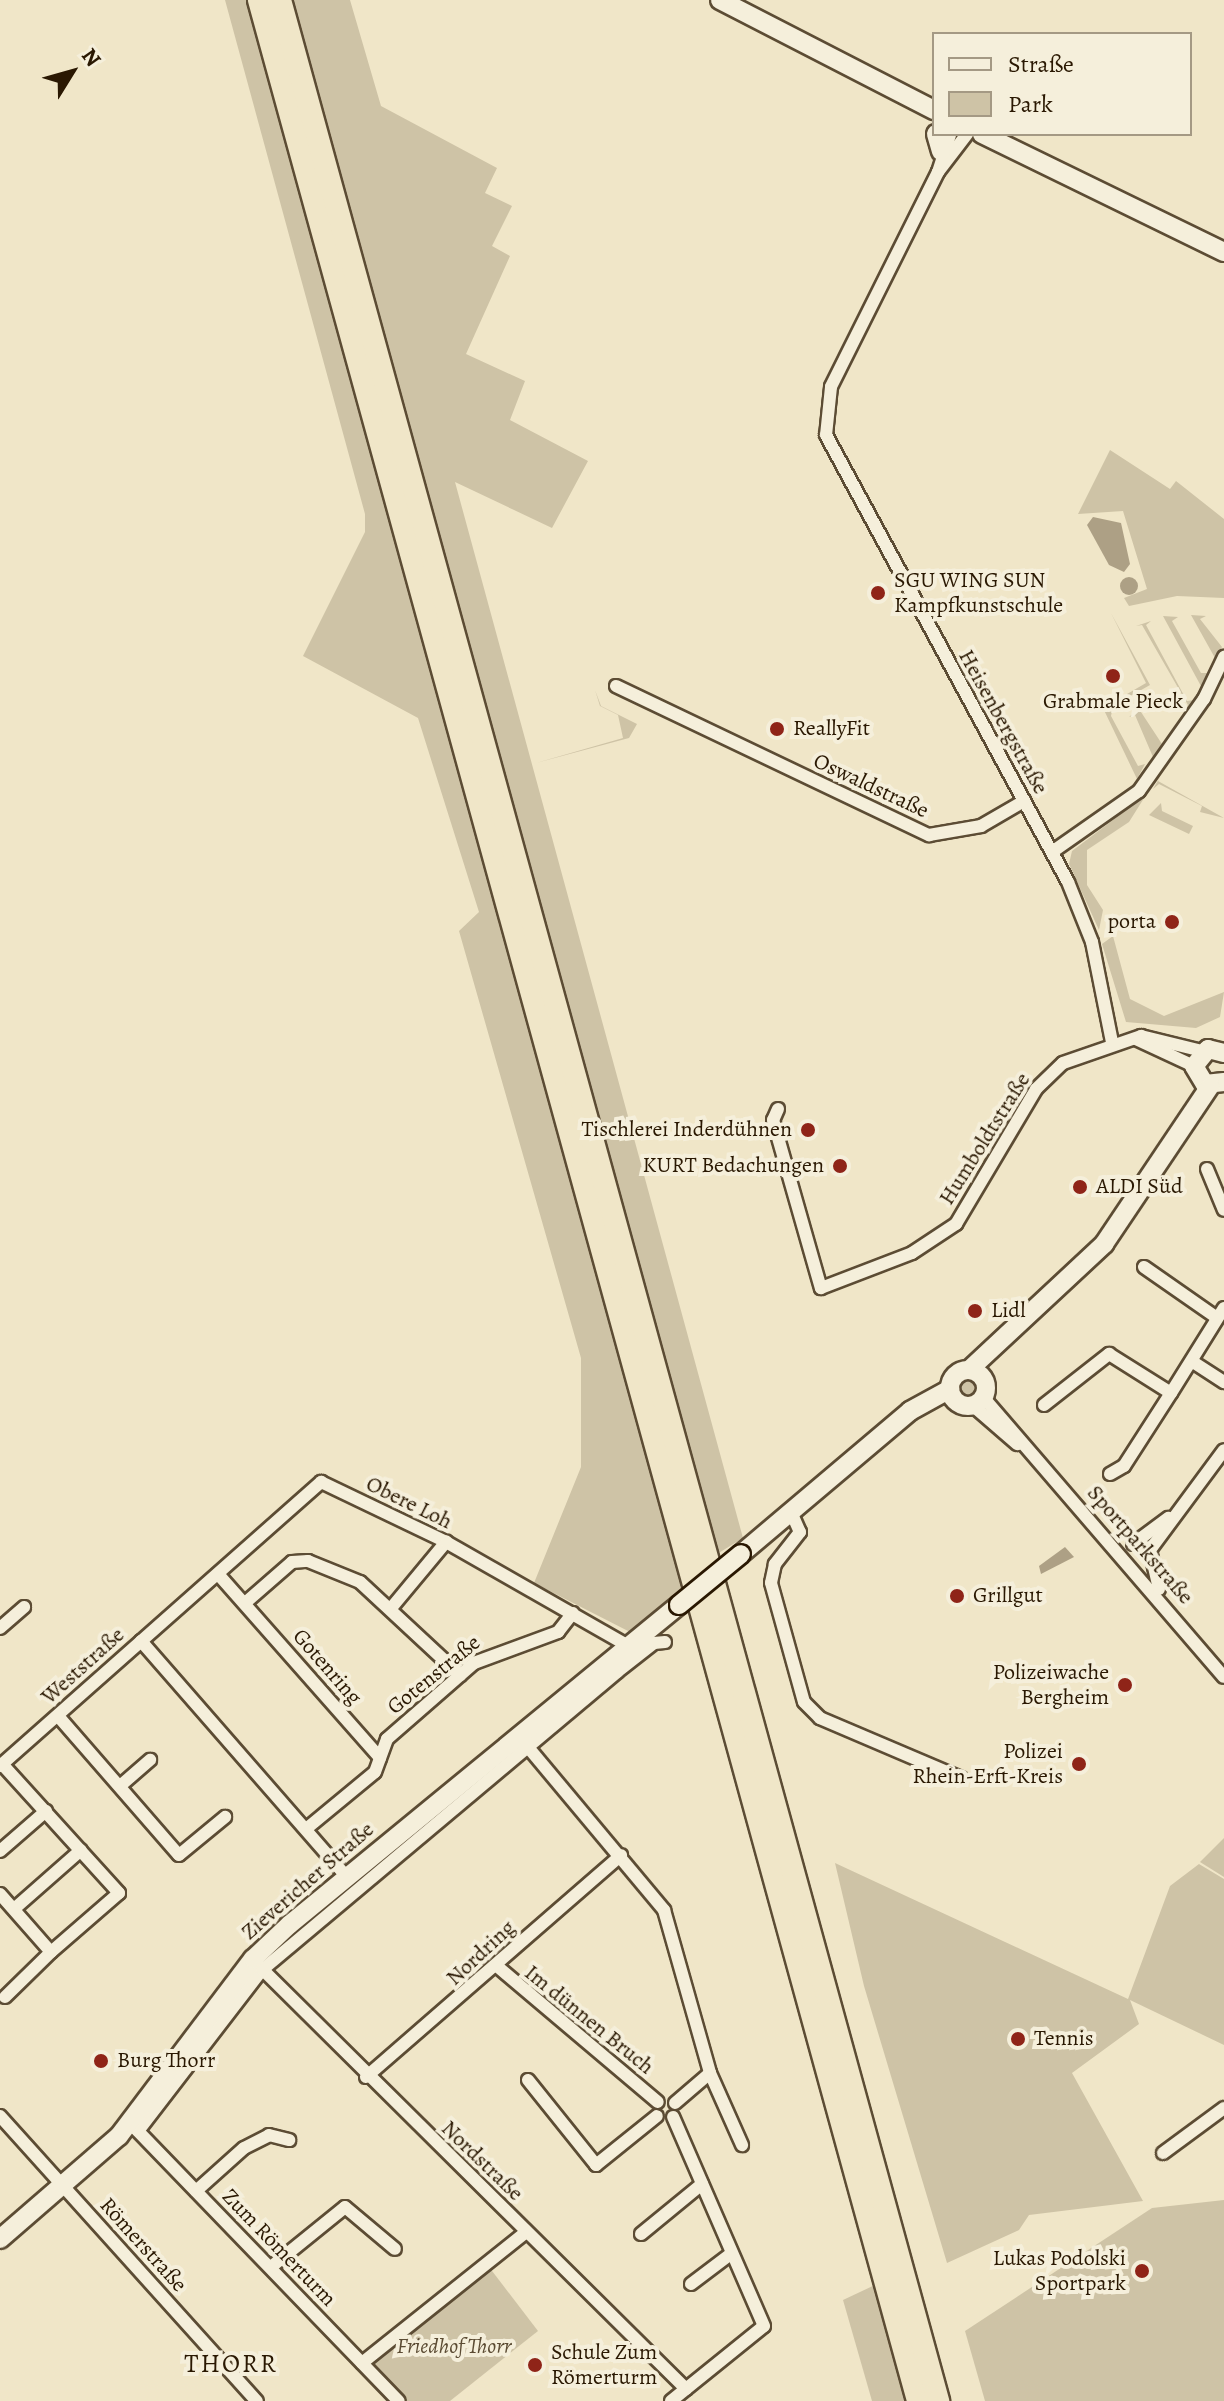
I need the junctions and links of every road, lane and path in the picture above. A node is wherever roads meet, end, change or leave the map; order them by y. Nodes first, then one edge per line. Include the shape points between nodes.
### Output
1 (259, 0) edge
2 (280, 0) edge
3 (720, 0) edge
4 (926, 106) edge
5 (965, 136) edge
6 (986, 136) edge
7 (938, 142) edge
8 (938, 172) junction
9 (1224, 252) edge
10 (1224, 657) edge
11 (616, 686) dead end
12 (1024, 801) junction
13 (1052, 852) junction
14 (1112, 1042) junction
15 (1211, 1063) edge
16 (778, 1109) dead end
17 (1207, 1169) dead end
18 (1224, 1210) edge
19 (1144, 1267) dead end
20 (1220, 1313) edge
21 (1022, 1321) junction
22 (1193, 1362) junction
23 (969, 1370) junction
24 (1224, 1382) edge
25 (1171, 1393) junction
26 (970, 1395) junction
27 (1044, 1405) dead end
28 (1224, 1450) edge
29 (1110, 1474) dead end
30 (791, 1512) junction
31 (1170, 1516) junction
32 (446, 1542) junction
33 (1133, 1544) dead end
34 (218, 1574) junction
35 (193, 1596) joint
36 (1163, 1600) junction
37 (245, 1603) junction
38 (24, 1607) dead end
39 (392, 1607) junction
40 (573, 1613) junction
41 (0, 1628) edge
42 (141, 1641) junction
43 (665, 1642) dead end
44 (628, 1646) junction
45 (460, 1675) junction
46 (1224, 1677) edge
47 (58, 1716) junction
48 (527, 1746) junction
49 (380, 1758) junction
50 (150, 1760) dead end
51 (1, 1765) edge
52 (961, 1778) dead end
53 (120, 1786) junction
54 (46, 1811) junction
55 (225, 1817) dead end
56 (306, 1829) junction
57 (81, 1850) junction
58 (0, 1851) edge
59 (621, 1855) junction
60 (347, 1877) junction
61 (0, 1894) edge
62 (14, 1909) junction
63 (51, 1952) junction
64 (257, 1964) junction
65 (498, 1967) junction
66 (5, 1997) dead end
67 (710, 2073) junction
68 (366, 2077) junction
69 (528, 2080) dead end
70 (658, 2102) junction
71 (1224, 2108) edge
72 (674, 2110) junction
73 (0, 2116) edge
74 (657, 2116) junction
75 (134, 2127) junction
76 (289, 2140) dead end
77 (742, 2145) dead end
78 (1163, 2153) dead end
79 (702, 2184) junction
80 (61, 2185) junction
81 (196, 2191) junction
82 (656, 2222) junction
83 (526, 2232) junction
84 (665, 2233) dead end
85 (641, 2234) dead end
86 (0, 2239) edge
87 (395, 2249) dead end
88 (732, 2253) junction
89 (271, 2267) junction
90 (691, 2284) dead end
91 (362, 2363) junction
92 (686, 2389) junction
93 (257, 2401) edge
94 (399, 2401) edge
95 (671, 2401) edge
96 (918, 2401) edge
97 (938, 2401) edge

1 - 96 highway
2 - 97 highway
3 - 4 street
5 - 8 street, Heisenbergstraße
6 - 9 street
7 - 8 street, Heisenbergstraße
8 - 12 street, Heisenbergstraße via 831,387 826,435
10 - 13 street via 1204,699 1139,791
11 - 12 street, Oswaldstraße via 929,835 981,826
12 - 13 street, Heisenbergstraße
13 - 14 street, Heisenbergstraße via 1092,942
14 - 15 street, Humboldtstraße via 1164,1036
14 - 16 street, Humboldtstraße via 1047,1077 970,1209 943,1235 821,1288 773,1120
15 - 21 street via 1122,1218
17 - 18 street
19 - 20 street
20 - 22 street
21 - 23 street
21 - 26 street
22 - 24 street
22 - 25 street
23 - 26 street
23 - 26 street via 955,1375
25 - 27 street via 1109,1354
25 - 29 street via 1124,1466
26 - 30 street, Zievericher Straße via 902,1422
26 - 36 street, Sportparkstraße
28 - 31 street
30 - 44 street, Zievericher Straße, bridge
30 - 52 street via 800,1532 775,1564 771,1583 804,1702 820,1718
31 - 33 street
31 - 36 street via 1150,1550
32 - 34 street, Obere Loh via 321,1482
32 - 39 street
32 - 40 street, Obere Loh
34 - 35 street, Obere Loh
34 - 37 street, Gotenring
35 - 42 street, Weststraße
36 - 46 street, Sportparkstraße
37 - 39 street via 292,1562 308,1561 360,1582
37 - 49 street, Gotenring
38 - 41 street
39 - 45 street
40 - 44 street, Obere Loh
40 - 45 street, Gotenstraße via 558,1632 493,1651
42 - 47 street, Weststraße
42 - 56 street
43 - 48 street, Zievericher Straße via 654,1643
44 - 60 street, Zievericher Straße
45 - 49 street, Gotenstraße via 387,1739
47 - 51 street, Weststraße
47 - 53 street
48 - 59 street
48 - 64 street, Zievericher Straße
49 - 56 street, Gotenstraße via 375,1772
50 - 53 street
51 - 54 street
53 - 55 street via 179,1855
54 - 57 street
54 - 58 street
56 - 60 street
57 - 62 street
57 - 63 street via 119,1893
59 - 65 street, Nordring
59 - 67 street via 664,1910
60 - 64 street, Zievericher Straße
61 - 62 street
62 - 63 street
63 - 66 street
64 - 68 street, Nordstraße
64 - 75 street, Zievericher Straße
65 - 68 street, Nordring
65 - 70 street, Im dünnen Bruch
67 - 72 street
67 - 77 street
68 - 83 street, Nordstraße
69 - 74 street via 596,2165
70 - 72 street
70 - 74 street
71 - 78 street
72 - 74 street
72 - 79 street
73 - 80 street, Römerstraße
75 - 80 street, Zievericher Straße
75 - 81 street, Zum Römerturm
76 - 81 street via 269,2135 244,2148
79 - 82 street
79 - 88 street
80 - 86 street, Zievericher Straße
80 - 93 street, Römerstraße
81 - 89 street, Zum Römerturm
82 - 84 street
82 - 85 street
83 - 91 street
83 - 92 street, Nordstraße
87 - 89 street via 360,2212 345,2207
88 - 90 street
88 - 92 street via 764,2326
89 - 91 street, Zum Römerturm
91 - 94 street, Zum Römerturm
92 - 95 street

